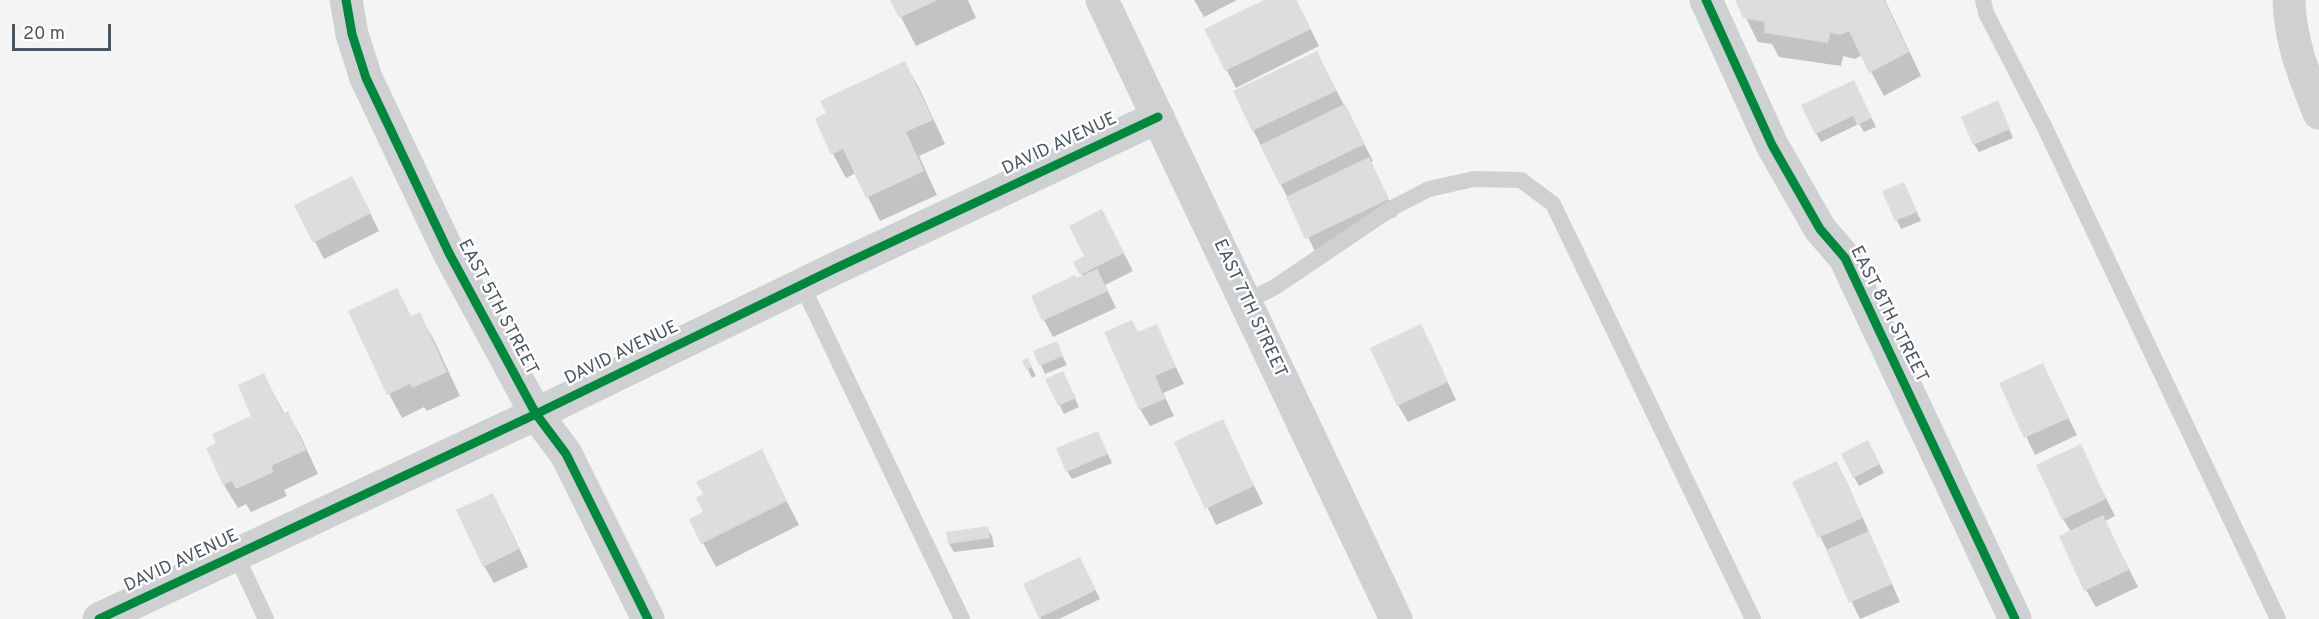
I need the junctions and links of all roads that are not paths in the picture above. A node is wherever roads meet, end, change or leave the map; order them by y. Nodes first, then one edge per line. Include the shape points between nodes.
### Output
1 (346, 0) edge
2 (1102, 0) edge
3 (1706, 0) edge
4 (1983, 0) edge
5 (2289, 0) edge
6 (2319, 113) edge
7 (1158, 117) junction
8 (802, 285) junction
9 (1245, 302) junction
10 (536, 414) junction
11 (236, 555) junction
12 (99, 619) edge
13 (266, 619) edge
14 (648, 619) edge
15 (962, 619) edge
16 (1396, 619) edge
17 (1753, 619) edge
18 (2015, 619) edge
19 (2278, 619) edge

1 - 10 street, EAST 5TH STREET via 366,78 449,254
2 - 7 street, EAST 7TH STREET
3 - 18 street, EAST 8TH STREET via 1772,145 1820,229 1845,258
4 - 19 lane
5 - 6 street via 2290,26 2299,64
7 - 8 street, DAVID AVENUE
7 - 9 street, EAST 7TH STREET
8 - 10 street, DAVID AVENUE
8 - 15 lane
9 - 16 street, EAST 7TH STREET
9 - 17 lane via 1275,287 1392,208 1430,189 1474,179 1521,180 1553,204
10 - 11 street, DAVID AVENUE
10 - 14 street, EAST 5TH STREET via 566,454
11 - 12 street, DAVID AVENUE
11 - 13 lane

